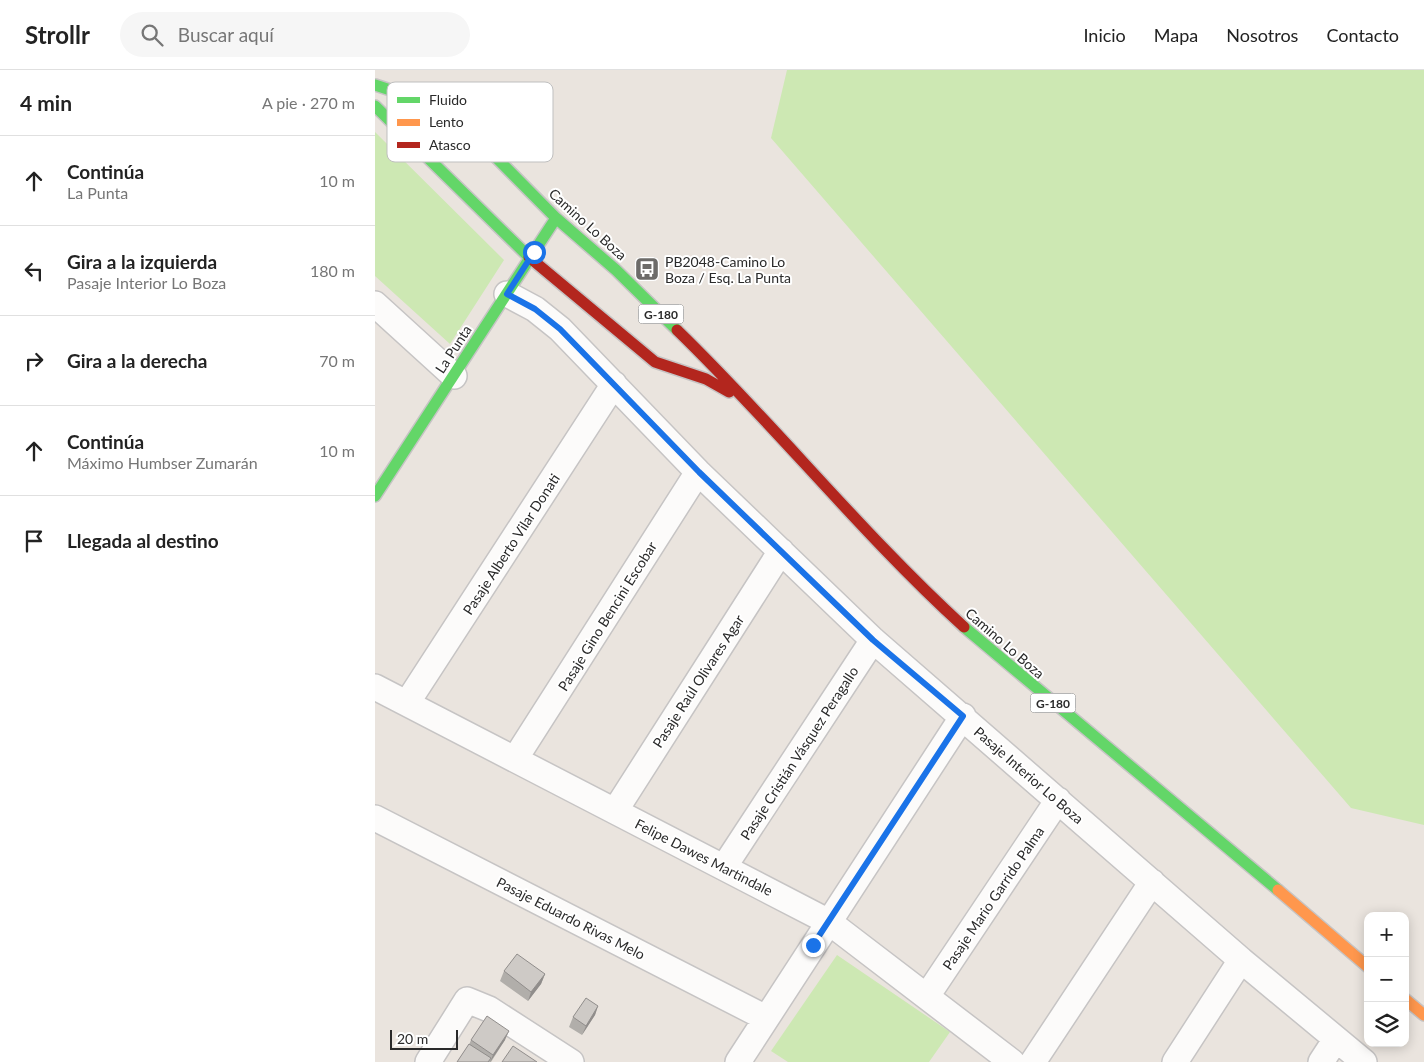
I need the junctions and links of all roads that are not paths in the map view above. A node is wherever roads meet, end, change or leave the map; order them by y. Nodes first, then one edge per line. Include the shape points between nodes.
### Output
1 (375, 85) edge
2 (387, 89) edge
3 (375, 106) edge
4 (387, 118) edge
5 (432, 162) edge
6 (500, 162) edge
7 (556, 218) junction
8 (530, 258) junction
9 (507, 294) junction
10 (375, 304) edge
11 (454, 376) junction
12 (614, 384) junction
13 (761, 414) junction
14 (699, 472) junction
15 (375, 496) edge
16 (781, 551) junction
17 (873, 640) junction
18 (375, 686) edge
19 (407, 703) junction
20 (963, 716) junction
21 (515, 759) junction
22 (1058, 800) junction
23 (615, 811) junction
24 (375, 818) edge
25 (724, 867) junction
26 (1152, 882) junction
27 (829, 922) junction
28 (1241, 960) junction
29 (1364, 964) edge
30 (927, 996) junction
31 (1409, 1002) edge
32 (1424, 1015) edge
33 (766, 1018) junction
34 (1336, 1039) junction
35 (747, 1059) edge
36 (428, 1062) edge
37 (571, 1062) edge
38 (1012, 1062) edge
39 (1033, 1062) edge
40 (1175, 1062) edge
41 (1321, 1062) edge
42 (1364, 1062) edge

1 - 2 main road, Camino Lo Boza / G-180
3 - 4 main road, Camino Lo Boza / G-180
5 - 8 main road, Camino Lo Boza / G-180
6 - 7 main road, Camino Lo Boza / G-180
7 - 8 main road, La Punta
7 - 13 main road, Camino Lo Boza / G-180 via 616,270
8 - 9 main road, La Punta
8 - 13 main road, Camino Lo Boza / G-180 via 655,362 706,379
9 - 11 main road, La Punta
9 - 12 street, Pasaje Interior Lo Boza via 548,318
10 - 11 street
11 - 15 main road, La Punta
12 - 14 street, Pasaje Interior Lo Boza
12 - 19 street, Pasaje Alberto Vilar Donati
13 - 29 main road, Camino Lo Boza / G-180 via 891,558 962,626
14 - 16 street, Pasaje Interior Lo Boza
14 - 21 street, Pasaje Gino Bencini Escobar
16 - 17 street, Pasaje Interior Lo Boza
16 - 23 street, Pasaje Raúl Olivares Agar
17 - 20 street, Pasaje Interior Lo Boza
17 - 25 street, Pasaje Cristián Vásquez Peragallo
18 - 19 street, Felipe Dawes Martindale
19 - 21 street, Felipe Dawes Martindale
20 - 22 street, Pasaje Interior Lo Boza
20 - 27 street
21 - 23 street, Felipe Dawes Martindale
22 - 26 street, Pasaje Interior Lo Boza
22 - 30 street, Pasaje Mario Garrido Palma
23 - 25 street, Felipe Dawes Martindale
24 - 33 street, Pasaje Eduardo Rivas Melo
25 - 27 street, Felipe Dawes Martindale
26 - 28 street, Pasaje Interior Lo Boza
26 - 39 street
27 - 30 street, Felipe Dawes Martindale
27 - 33 street
28 - 34 street, Pasaje Interior Lo Boza
28 - 40 street
30 - 38 street, Felipe Dawes Martindale
31 - 32 main road
33 - 35 street
34 - 41 street
34 - 42 street, Pasaje Interior Lo Boza
36 - 37 street via 467,1000 489,1008

